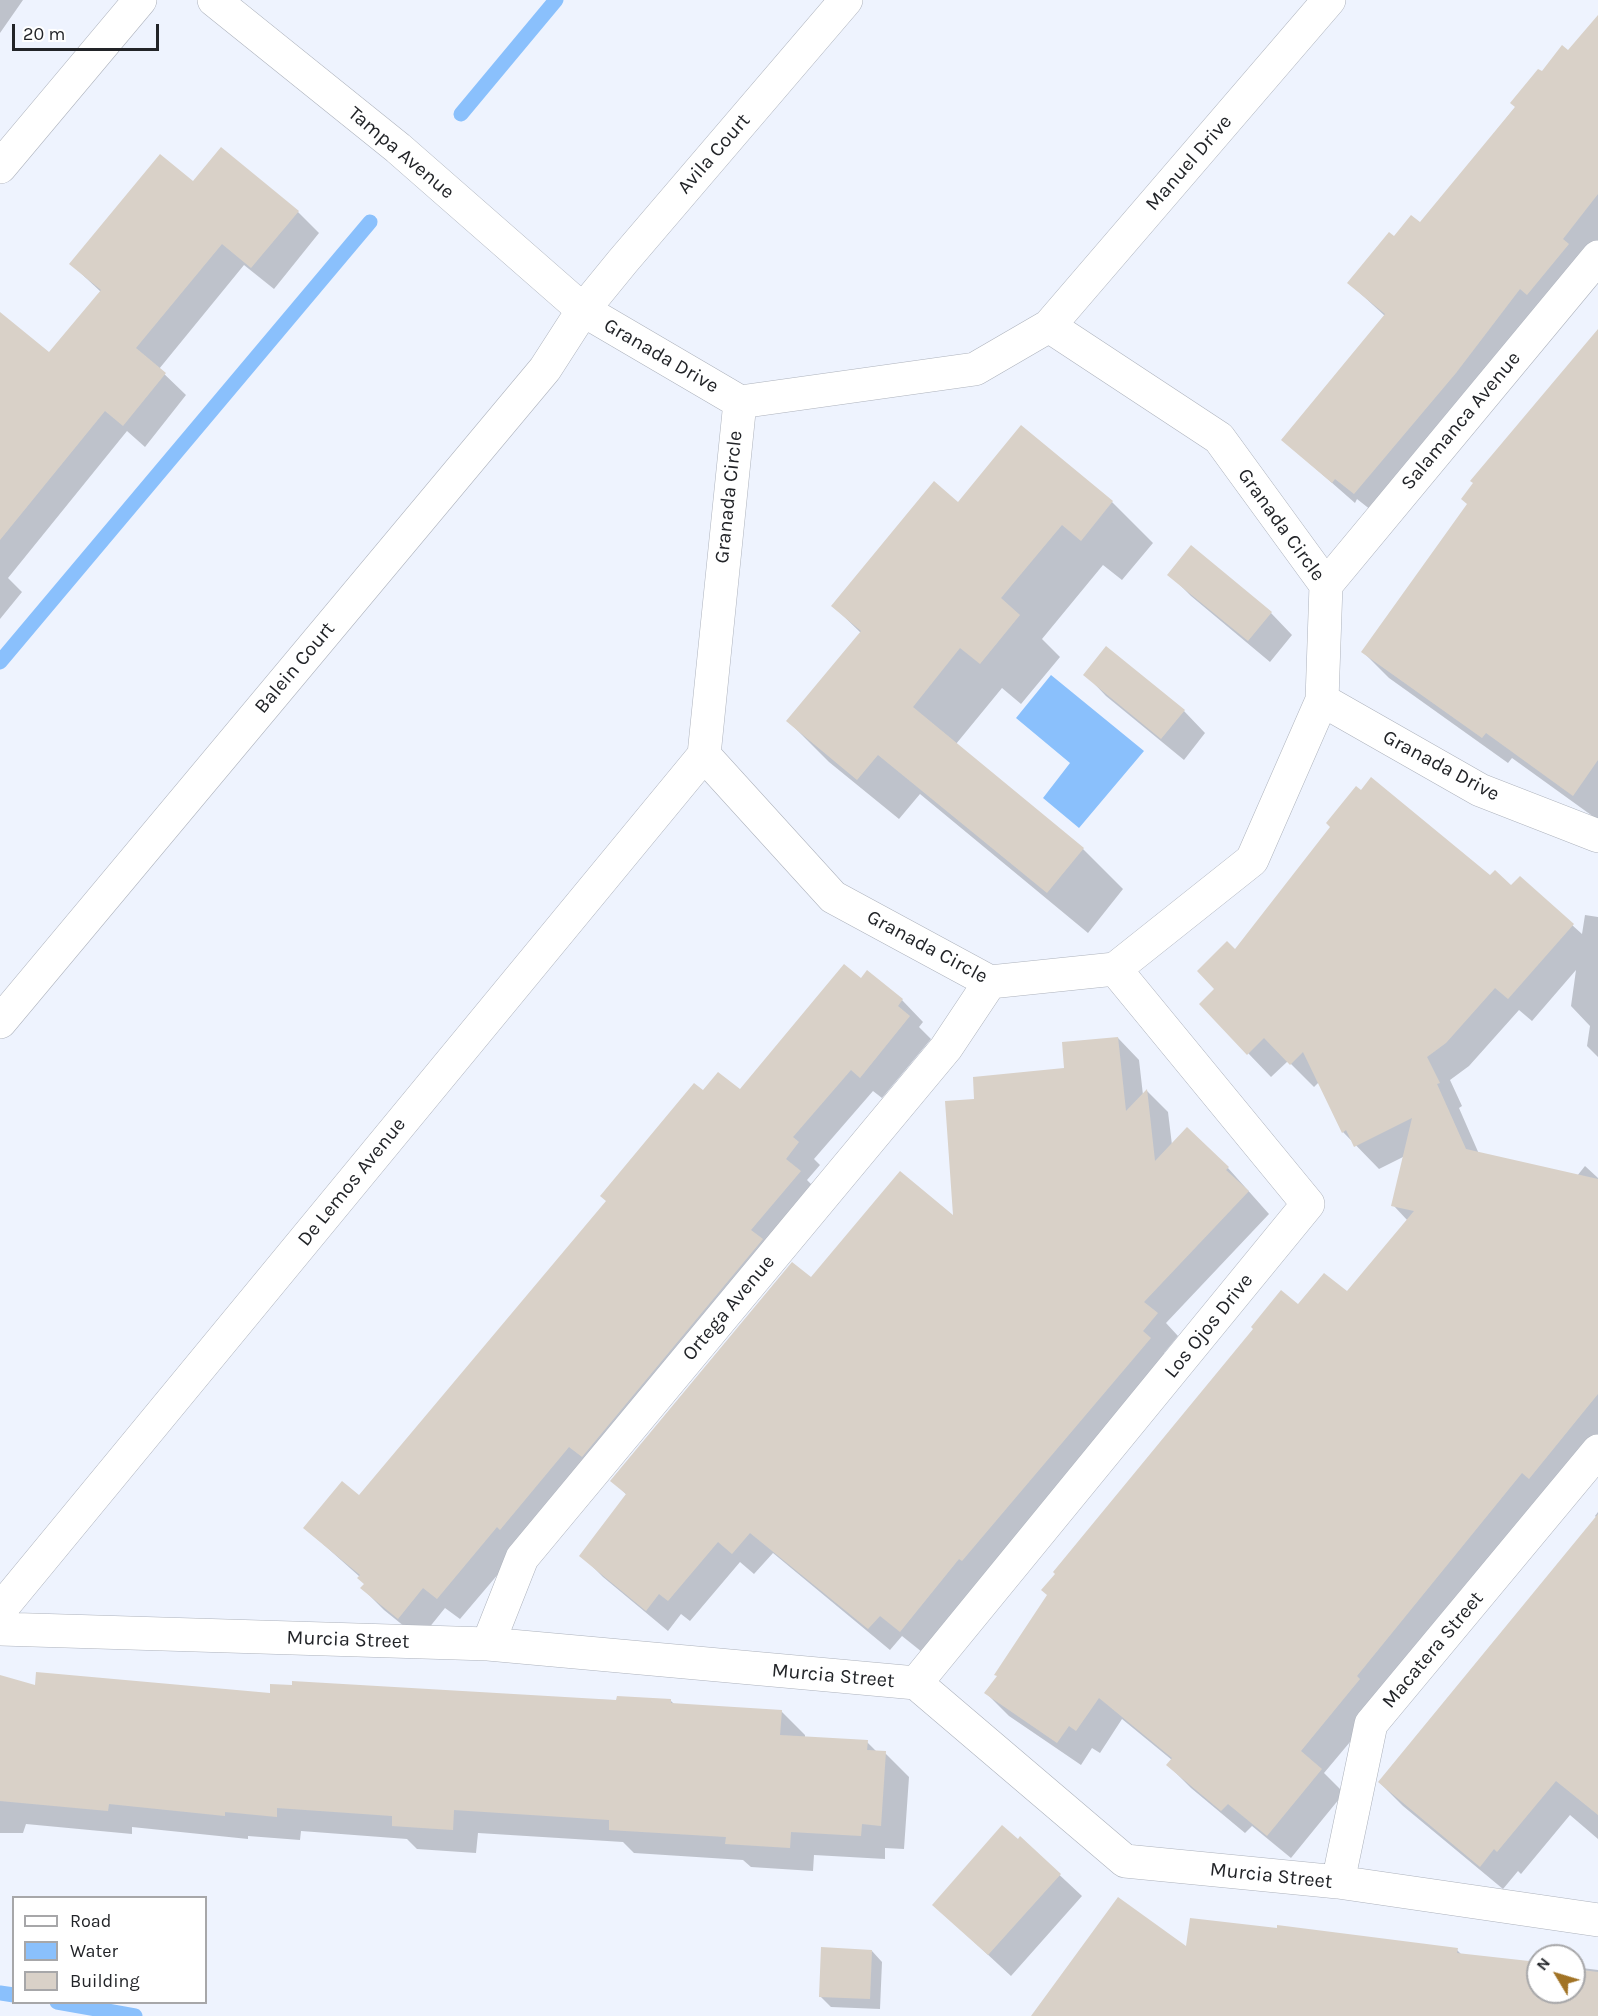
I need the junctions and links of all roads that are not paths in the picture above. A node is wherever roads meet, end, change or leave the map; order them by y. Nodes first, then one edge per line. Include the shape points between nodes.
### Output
1 (140, 0) edge
2 (214, 0) edge
3 (846, 0) edge
4 (1329, 0) edge
5 (0, 167) edge
6 (1598, 256) edge
7 (583, 310) junction
8 (1049, 326) junction
9 (740, 402) junction
10 (1326, 585) junction
11 (1322, 700) junction
12 (704, 755) junction
13 (1598, 836) edge
14 (1115, 969) junction
15 (990, 982) junction
16 (0, 1022) edge
17 (1598, 1451) edge
18 (0, 1610) edge
19 (0, 1629) edge
20 (488, 1644) junction
21 (916, 1683) junction
22 (1338, 1882) junction
23 (1598, 1920) edge

1 - 5 street
2 - 7 street, Tampa Avenue via 398,148
3 - 7 street, Avila Court
4 - 8 street, Manuel Drive
6 - 10 street, Salamanca Avenue
7 - 9 street, Granada Drive
7 - 16 street, Balein Court via 544,369
8 - 9 street, Granada Circle via 975,369
8 - 10 street, Granada Circle via 1219,438
9 - 12 street, Granada Circle
10 - 11 street, Granada Circle
11 - 13 street, Granada Drive via 1480,790
11 - 14 street, Granada Circle via 1252,860
12 - 15 street, Granada Circle via 833,897
12 - 18 street, De Lemos Avenue
14 - 15 street, Granada Circle
14 - 21 street, Los Ojos Drive via 1308,1204
15 - 20 street, Ortega Avenue via 946,1048 522,1558
17 - 22 street, Macatera Street via 1371,1724
19 - 20 street, Murcia Street
20 - 21 street, Murcia Street
21 - 22 street, Murcia Street via 1125,1861
22 - 23 street, Murcia Street

